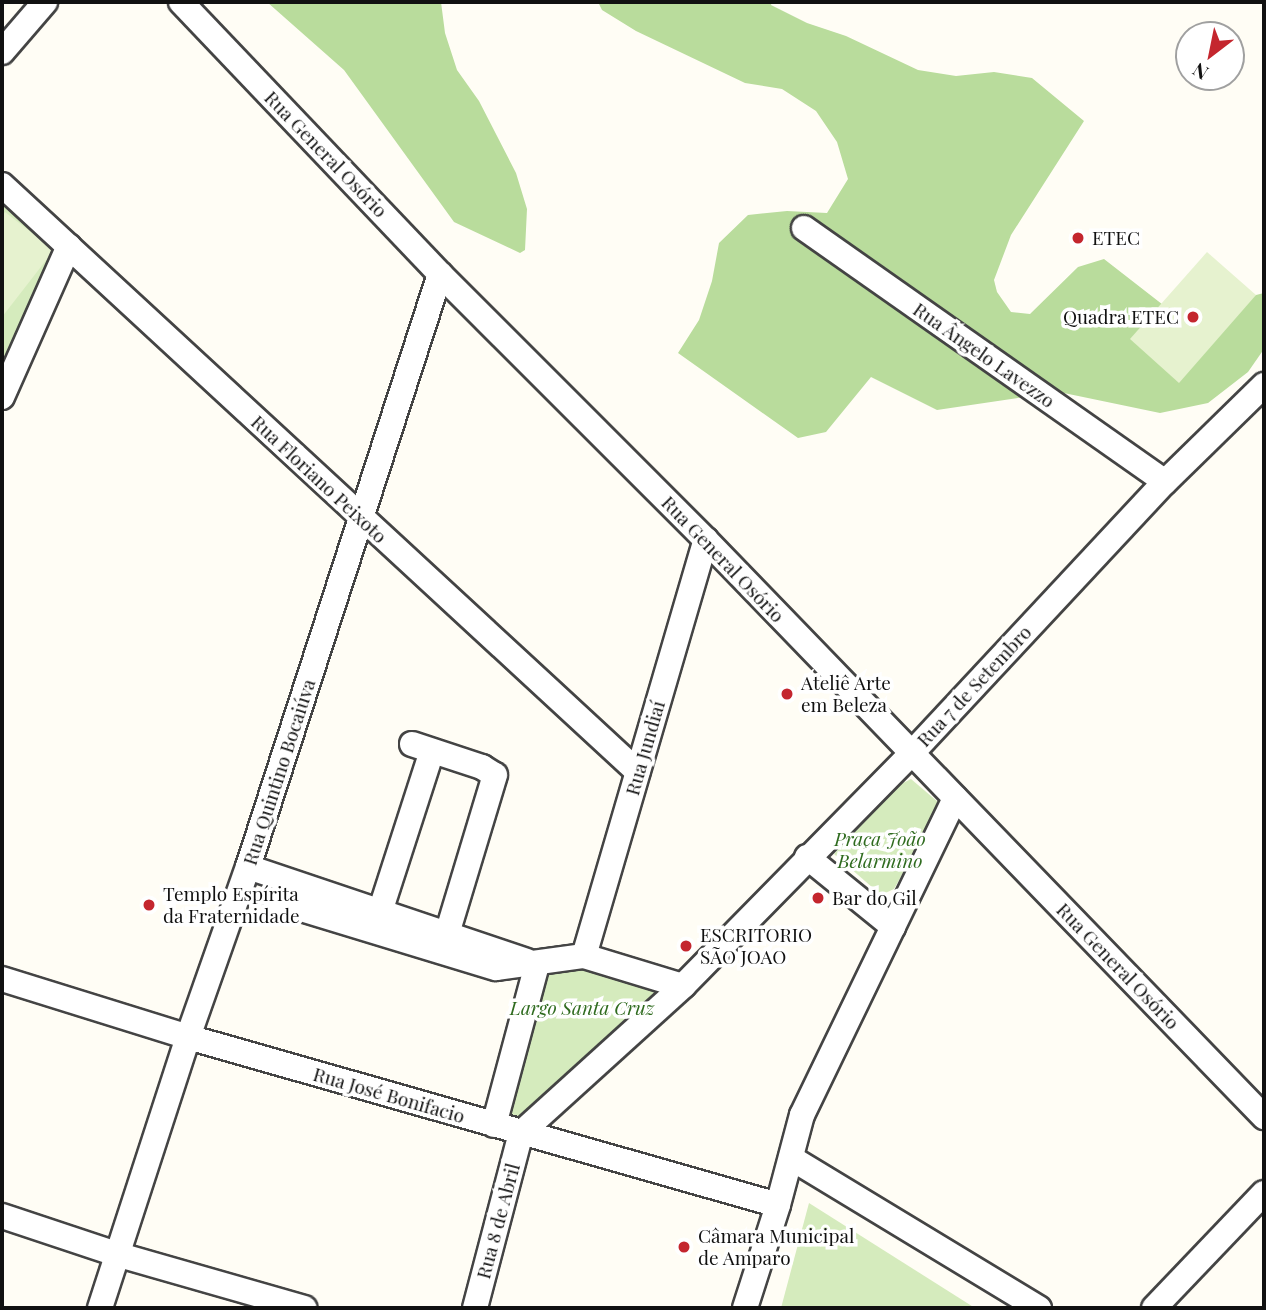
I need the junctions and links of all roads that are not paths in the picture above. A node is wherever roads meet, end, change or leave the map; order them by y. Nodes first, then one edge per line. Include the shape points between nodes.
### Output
1 (44, 2) edge
2 (181, 2) edge
3 (2, 52) edge
4 (2, 185) edge
5 (804, 228) dead end
6 (69, 246) junction
7 (440, 274) junction
8 (1264, 385) edge
9 (2, 397) edge
10 (1165, 482) junction
11 (361, 519) junction
12 (706, 540) junction
13 (910, 755) junction
14 (638, 772) junction
15 (955, 798) junction
16 (807, 857) junction
17 (248, 867) junction
18 (275, 901) dead end
19 (380, 912) junction
20 (893, 927) junction
21 (447, 934) junction
22 (584, 956) junction
23 (537, 965) junction
24 (2, 979) edge
25 (683, 986) junction
26 (188, 1037) junction
27 (1264, 1117) edge
28 (494, 1125) junction
29 (521, 1133) junction
30 (791, 1158) junction
31 (1264, 1193) edge
32 (778, 1205) junction
33 (2, 1216) edge
34 (116, 1254) junction
35 (100, 1308) edge
36 (304, 1308) edge
37 (475, 1308) edge
38 (745, 1308) edge
39 (1039, 1308) edge
40 (1154, 1308) edge

1 - 3 street
2 - 7 street, Rua General Osório
4 - 6 street, Rua Floriano Peixoto
5 - 10 street, Rua Ângelo Lavezzo
6 - 9 street
6 - 11 street, Rua Floriano Peixoto
7 - 11 street, Rua Quintino Bocaiúva
7 - 12 street, Rua General Osório
8 - 10 street, Rua 7 de Setembro
10 - 13 street, Rua 7 de Setembro
11 - 14 street, Rua Floriano Peixoto
11 - 17 street, Rua Quintino Bocaiúva
12 - 13 street, Rua General Osório
12 - 14 street, Rua Jundiaí
13 - 15 street, Rua General Osório
13 - 16 street, Rua 7 de Setembro
14 - 22 street, Rua Jundiaí
15 - 20 street
15 - 27 street, Rua General Osório
16 - 20 street
16 - 25 street, Rua 7 de Setembro
17 - 19 street
17 - 26 street, Rua Quintino Bocaiúva
18 - 23 street via 496,968
19 - 21 street
19 - 21 street via 422,748 482,767 495,775
20 - 30 street via 802,1115
21 - 23 street
22 - 23 street
22 - 25 street
23 - 28 street
24 - 26 street, Rua José Bonifacio
25 - 29 street
26 - 28 street, Rua José Bonifacio
26 - 34 street, Rua Quintino Bocaiúva
28 - 29 street, Rua José Bonifacio
29 - 32 street, Rua José Bonifacio
29 - 37 street, Rua 8 de Abril
30 - 32 street
30 - 39 street
31 - 40 street
32 - 38 street
33 - 34 street
34 - 35 street, Rua Quintino Bocaiúva
34 - 36 street

